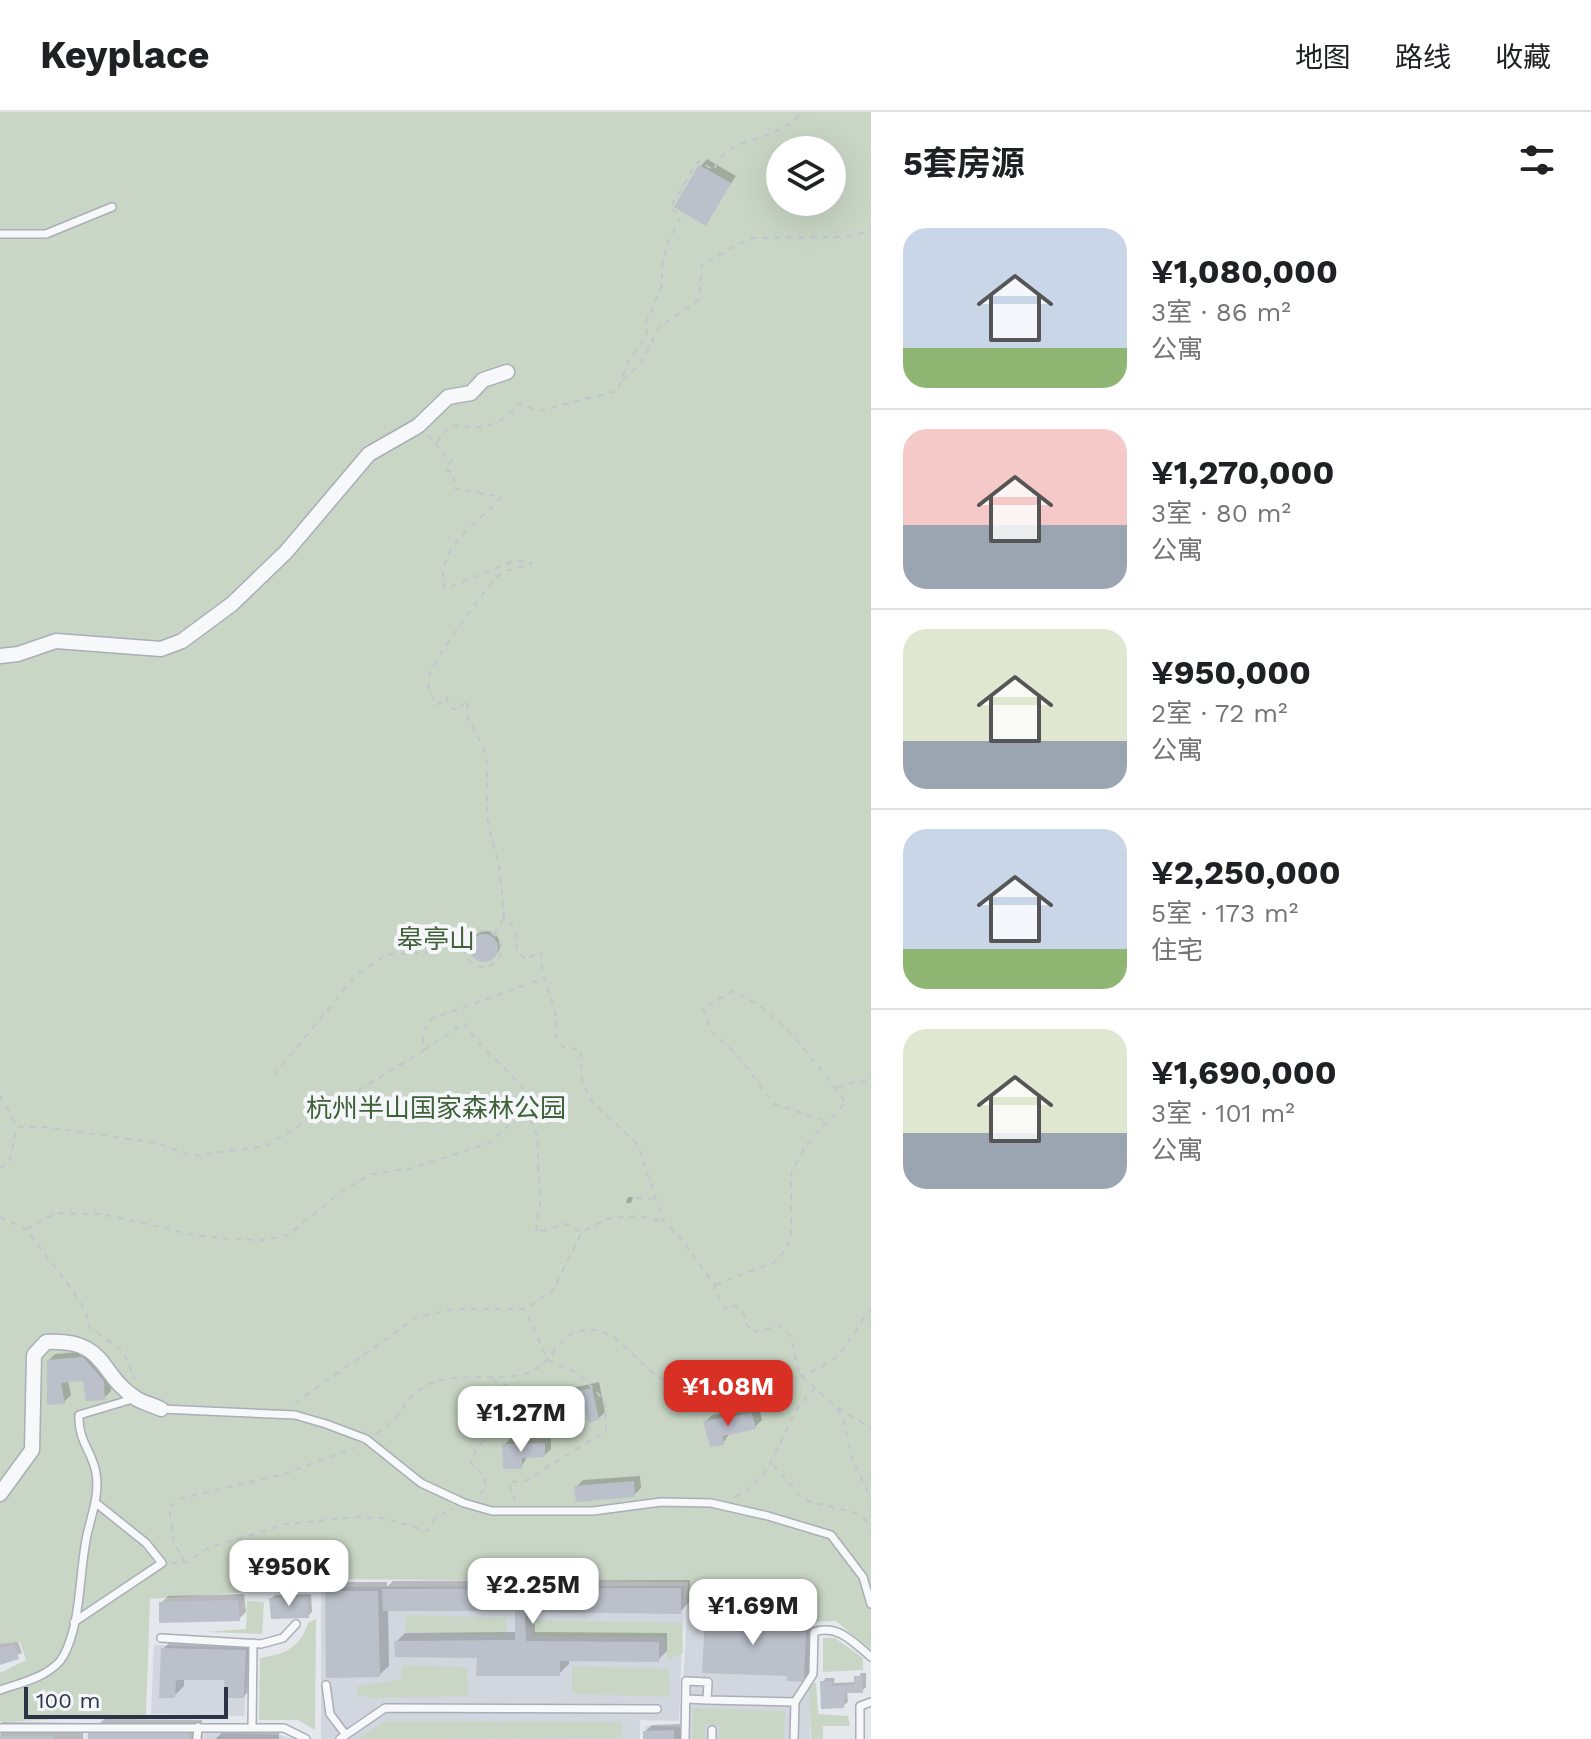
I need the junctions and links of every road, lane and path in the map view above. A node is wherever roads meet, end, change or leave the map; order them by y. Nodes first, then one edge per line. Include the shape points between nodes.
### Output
1 (802, 112) edge
2 (112, 207) dead end
3 (871, 231) edge
4 (0, 234) edge
5 (507, 372) dead end
6 (622, 381) junction
7 (418, 426) junction
8 (436, 443) junction
9 (0, 656) edge
10 (504, 919) junction
11 (494, 935) junction
12 (467, 941) junction
13 (543, 978) junction
14 (423, 1051) junction
15 (274, 1075) dead end
16 (871, 1083) edge
17 (835, 1088) junction
18 (0, 1096) edge
19 (526, 1110) junction
20 (826, 1121) junction
21 (17, 1127) junction
22 (0, 1168) edge
23 (636, 1198) dead end
24 (658, 1199) junction
25 (0, 1217) edge
26 (663, 1221) junction
27 (26, 1229) junction
28 (582, 1232) junction
29 (714, 1285) junction
30 (525, 1309) junction
31 (871, 1309) edge
32 (548, 1360) junction
33 (800, 1375) junction
34 (488, 1377) junction
35 (816, 1388) junction
36 (136, 1398) junction
37 (836, 1407) junction
38 (161, 1409) joint
39 (276, 1414) junction
40 (871, 1428) edge
41 (366, 1439) junction
42 (773, 1464) junction
43 (0, 1494) edge
44 (871, 1499) edge
45 (96, 1503) junction
46 (464, 1503) junction
47 (720, 1505) junction
48 (518, 1511) junction
49 (871, 1524) edge
50 (162, 1563) junction
51 (185, 1563) junction
52 (871, 1604) edge
53 (74, 1622) junction
54 (296, 1624) dead end
55 (161, 1638) dead end
56 (253, 1643) junction
57 (871, 1657) edge
58 (326, 1685) dead end
59 (0, 1690) edge
60 (686, 1699) junction
61 (707, 1700) junction
62 (795, 1702) junction
63 (871, 1702) edge
64 (657, 1709) dead end
65 (198, 1727) junction
66 (252, 1727) junction
67 (0, 1728) edge
68 (78, 1728) junction
69 (712, 1730) dead end
70 (343, 1737) edge
71 (78, 1739) edge
72 (197, 1739) edge
73 (306, 1739) edge
74 (685, 1739) edge
75 (712, 1739) edge
76 (794, 1739) edge
77 (860, 1739) edge

1 - 6 path via 775,134 737,144 714,170 698,161 670,208 681,216 667,245 663,283 645,325 647,335
2 - 4 lane via 46,234
3 - 6 path via 844,237 751,238 702,264 699,300 659,327 641,363
5 - 7 street via 483,380 471,393 448,397
6 - 8 path via 617,391 539,411 518,404 493,426 451,425
7 - 8 path
7 - 9 street via 369,454 286,552 214,620 182,641 161,649 56,641
8 - 10 path via 452,460 445,468 454,475 453,488 501,497 462,532 448,557 442,578 445,589 516,560 532,563 499,575 477,599 472,613 460,620 429,675 430,695 437,705 446,697 458,710 467,700 468,718 484,749 487,818 500,871
10 - 11 path
10 - 13 path via 512,923 521,957 541,952
11 - 12 path via 481,931
11 - 12 path via 500,954 489,966 472,963 465,953
12 - 15 path via 432,952 386,955 357,974
13 - 14 path via 431,1019 423,1033
13 - 24 path via 559,1019 555,1036 563,1047 581,1050 589,1098 638,1145
14 - 19 path via 464,1023 522,1086
14 - 21 path via 266,1146 192,1156 157,1143
16 - 17 path
17 - 20 path via 846,1102
17 - 20 path via 804,1044 764,1006 733,991 703,1008 710,1030 737,1055 774,1104
18 - 21 path
19 - 27 path via 489,1143 413,1168 371,1174 288,1235 263,1240 194,1235 102,1214 57,1213
19 - 28 path via 539,1149 536,1232 566,1224
20 - 29 path via 791,1173 791,1240 784,1251 777,1261
21 - 22 path via 9,1163
23 - 24 path
24 - 26 path
25 - 27 path
26 - 28 path via 637,1216 606,1219
26 - 29 path
27 - 36 path via 77,1299 89,1327 124,1352 135,1376
28 - 30 path via 553,1290
29 - 33 path via 722,1306 743,1311 753,1332 780,1326 790,1335
30 - 32 path
30 - 39 path via 453,1309 417,1317
31 - 33 path via 836,1358
32 - 33 path via 558,1343 578,1331 596,1330 615,1339 658,1377 705,1391
32 - 34 path via 529,1372
32 - 48 path via 578,1373 605,1401 606,1431 525,1481 509,1482
33 - 35 path
34 - 41 path via 440,1381 417,1391 394,1424
34 - 46 path via 516,1390 531,1405 529,1413 473,1452 471,1463 486,1485
35 - 37 path
35 - 42 path via 788,1423
36 - 38 street
36 - 43 street via 90,1349 69,1341 46,1342 34,1355 32,1450
36 - 45 lane via 79,1415 78,1434 96,1472
37 - 40 path
37 - 44 path
38 - 39 lane
39 - 41 lane via 311,1419
41 - 46 lane via 421,1483
41 - 51 path via 284,1474 183,1498 169,1507 174,1542
42 - 47 path via 746,1492
42 - 49 path via 804,1500 856,1513
45 - 50 lane via 146,1543
45 - 53 lane
46 - 48 lane
46 - 51 path via 436,1517 427,1531 384,1518 286,1524 208,1548
47 - 48 lane via 661,1502 593,1511
47 - 52 lane via 831,1535 863,1577
50 - 51 path
50 - 53 lane
53 - 59 lane via 63,1658 43,1674
54 - 56 lane via 283,1638
55 - 56 lane
56 - 66 lane
57 - 62 lane via 843,1634 827,1628 814,1632 813,1674
58 - 70 lane via 330,1714
60 - 61 lane
60 - 61 lane via 686,1681 708,1682
60 - 74 lane
61 - 62 lane
62 - 76 lane
63 - 77 lane via 860,1706
64 - 70 lane via 385,1708
65 - 66 lane
65 - 68 lane
65 - 72 lane
66 - 73 lane via 284,1728
67 - 68 lane
68 - 71 lane
69 - 75 lane

